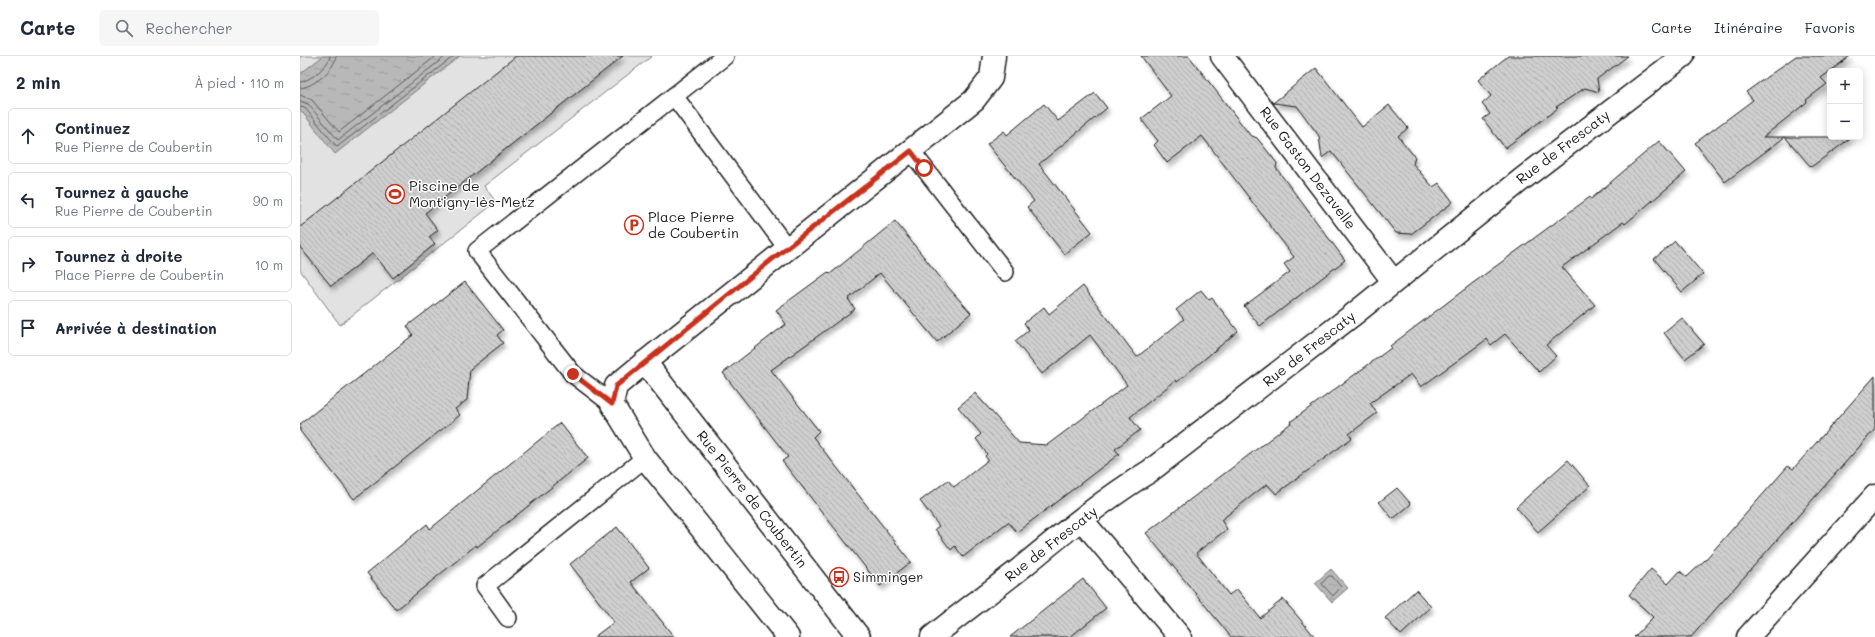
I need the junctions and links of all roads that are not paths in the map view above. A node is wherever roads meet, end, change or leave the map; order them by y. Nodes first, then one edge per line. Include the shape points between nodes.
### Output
1 (725, 56) edge
2 (994, 56) edge
3 (1222, 56) edge
4 (1683, 56) edge
5 (674, 96) junction
6 (911, 151) junction
7 (787, 248) junction
8 (1005, 272) dead end
9 (1393, 281) junction
10 (645, 362) junction
11 (612, 404) junction
12 (645, 458) junction
13 (1875, 496) edge
14 (1082, 520) junction
15 (508, 618) dead end
16 (788, 637) edge
17 (859, 637) edge
18 (932, 637) edge
19 (1180, 637) edge
20 (1748, 637) edge

1 - 5 lane
2 - 6 street via 991,78 974,100
3 - 9 street, Rue Gaston Dezavelle
4 - 9 street, Rue de Frescaty
5 - 7 lane
5 - 11 lane via 477,252 573,374
6 - 7 street
6 - 8 lane
7 - 10 street
9 - 14 street, Rue de Frescaty via 1354,314
10 - 11 street via 616,386
10 - 17 street, Rue Pierre de Coubertin
11 - 12 street
12 - 15 lane via 485,586
12 - 16 street
13 - 20 street
14 - 18 street, Rue de Frescaty
14 - 19 street

